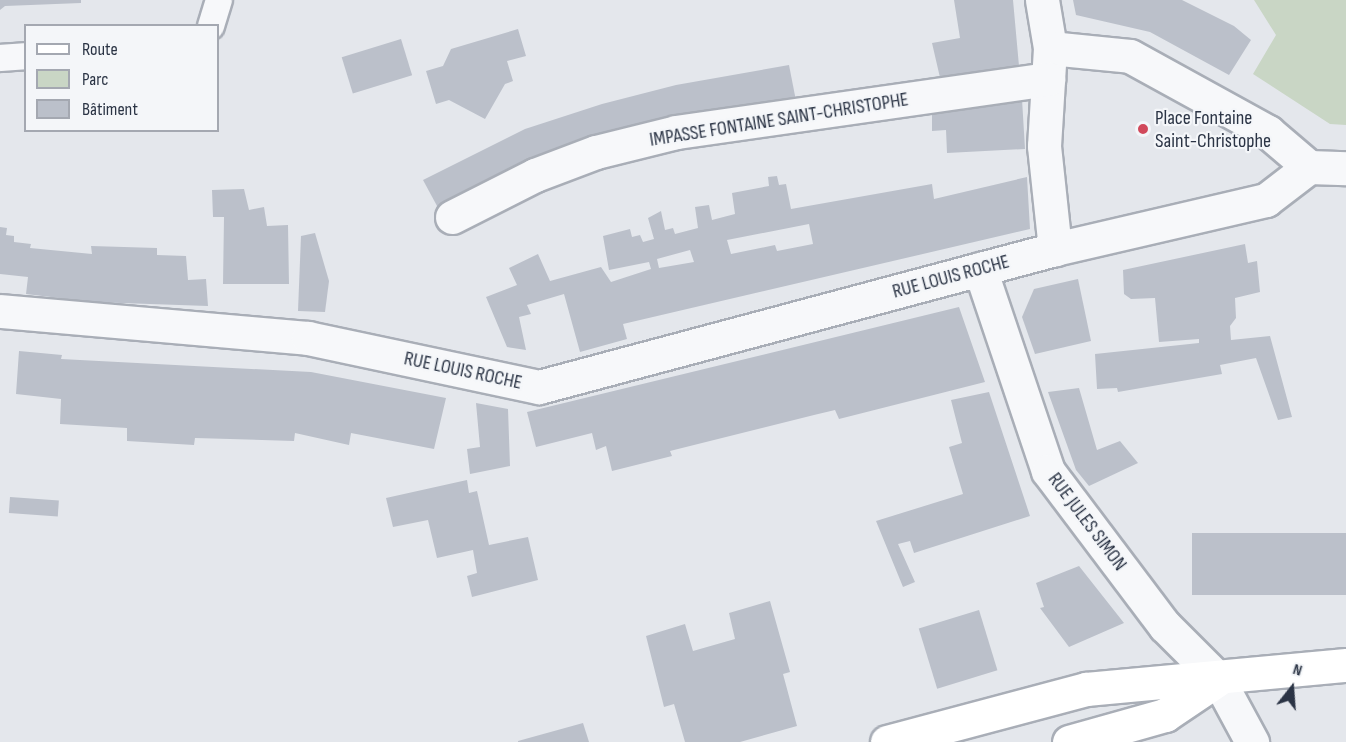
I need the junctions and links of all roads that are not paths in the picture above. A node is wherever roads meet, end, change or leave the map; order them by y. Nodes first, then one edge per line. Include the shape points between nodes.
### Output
1 (219, 0) edge
2 (1042, 0) edge
3 (212, 24) edge
4 (24, 56) edge
5 (0, 58) edge
6 (1049, 64) junction
7 (1309, 167) junction
8 (1346, 168) edge
9 (452, 217) dead end
10 (1055, 249) junction
11 (980, 269) junction
12 (0, 311) edge
13 (1346, 665) edge
14 (1218, 679) junction
15 (887, 742) edge
16 (1068, 742) edge
17 (1252, 742) edge

1 - 3 lane
2 - 6 street
4 - 5 lane
6 - 7 street via 1130,56 1268,132
6 - 9 street, IMPASSE FONTAINE SAINT-CHRISTOPHE via 676,132 596,152 534,174
6 - 10 street via 1044,146
7 - 8 street
7 - 10 street via 1266,200
10 - 11 street, RUE LOUIS ROCHE
11 - 12 street, RUE LOUIS ROCHE via 539,387 308,338
11 - 14 street, RUE JULES SIMON via 1048,471 1166,626
13 - 14 main road
14 - 15 main road via 1086,689
14 - 16 main road via 1165,715
14 - 17 street, RUE JULES SIMON

